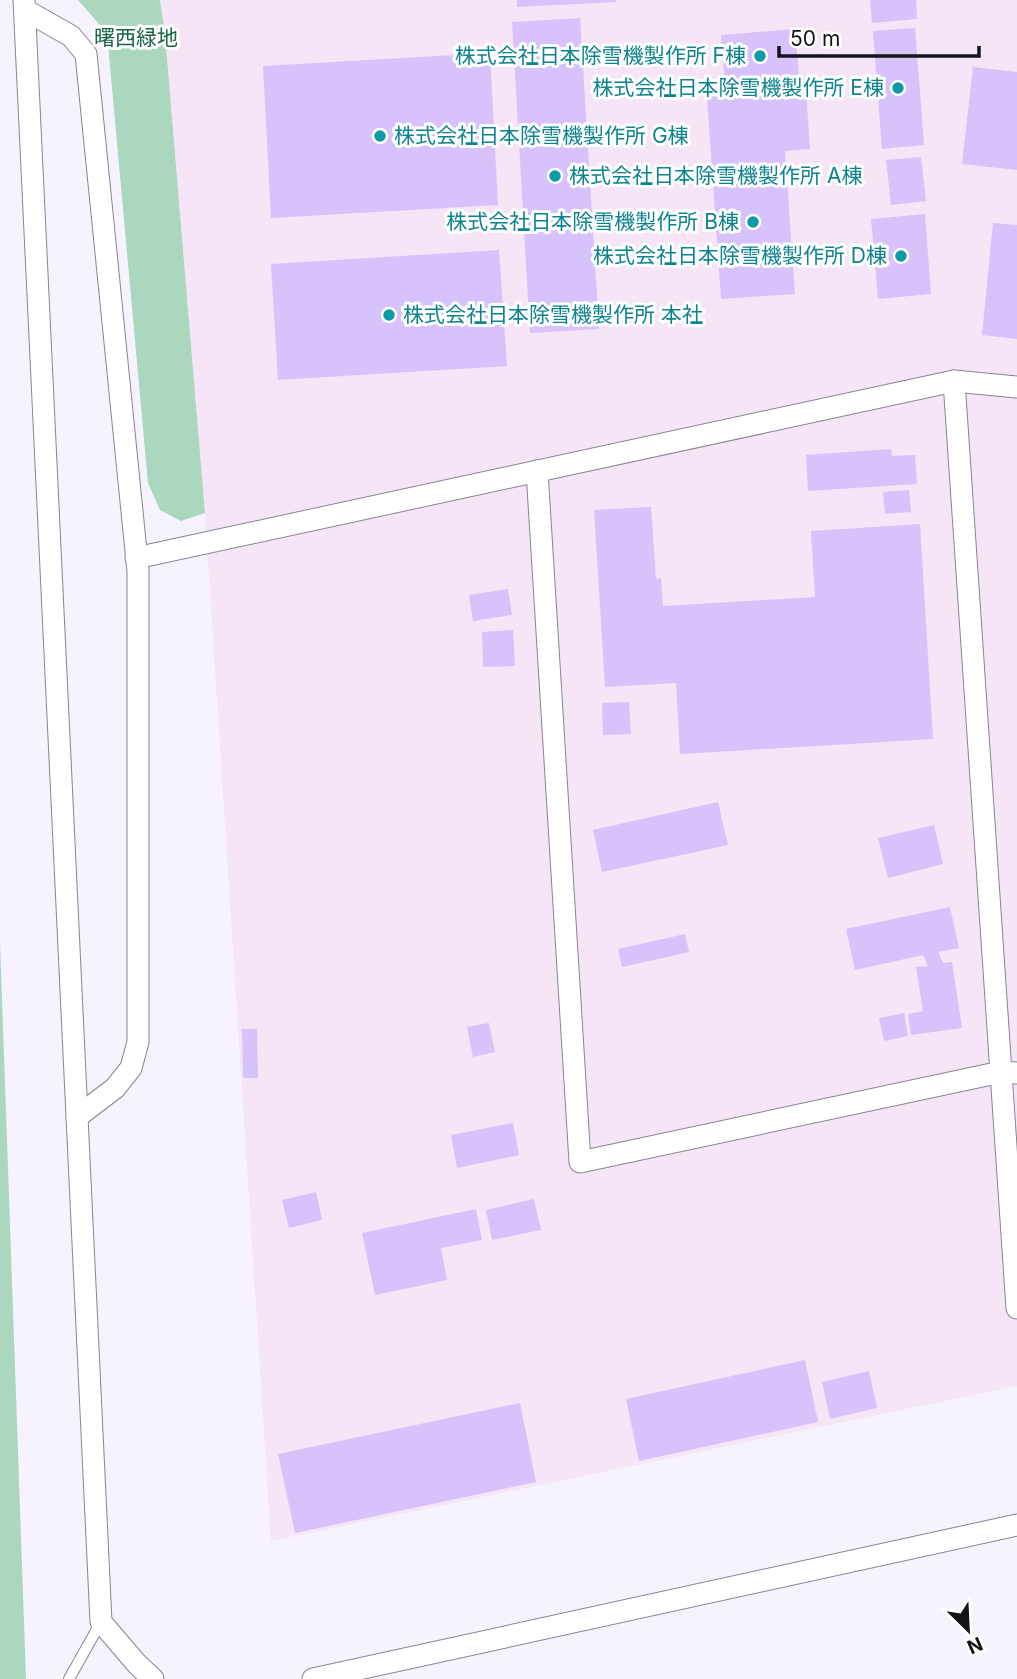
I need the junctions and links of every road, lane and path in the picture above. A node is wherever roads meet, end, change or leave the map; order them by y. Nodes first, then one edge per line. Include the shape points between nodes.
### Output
1 (24, 5) edge
2 (954, 381) junction
3 (1017, 387) edge
4 (537, 471) junction
5 (136, 558) junction
6 (1009, 1073) edge
7 (77, 1117) junction
8 (1017, 1308) edge
9 (1017, 1525) edge
10 (102, 1622) junction
11 (69, 1679) edge
12 (153, 1679) edge
13 (313, 1679) edge

1 - 5 street via 71,36 86,54
1 - 7 street
2 - 3 street
2 - 4 street
2 - 6 street
4 - 5 street
4 - 6 street via 580,1162
5 - 7 street via 138,1042 131,1068 116,1088
6 - 8 street
7 - 10 street
9 - 13 street
10 - 11 lane
10 - 12 street

